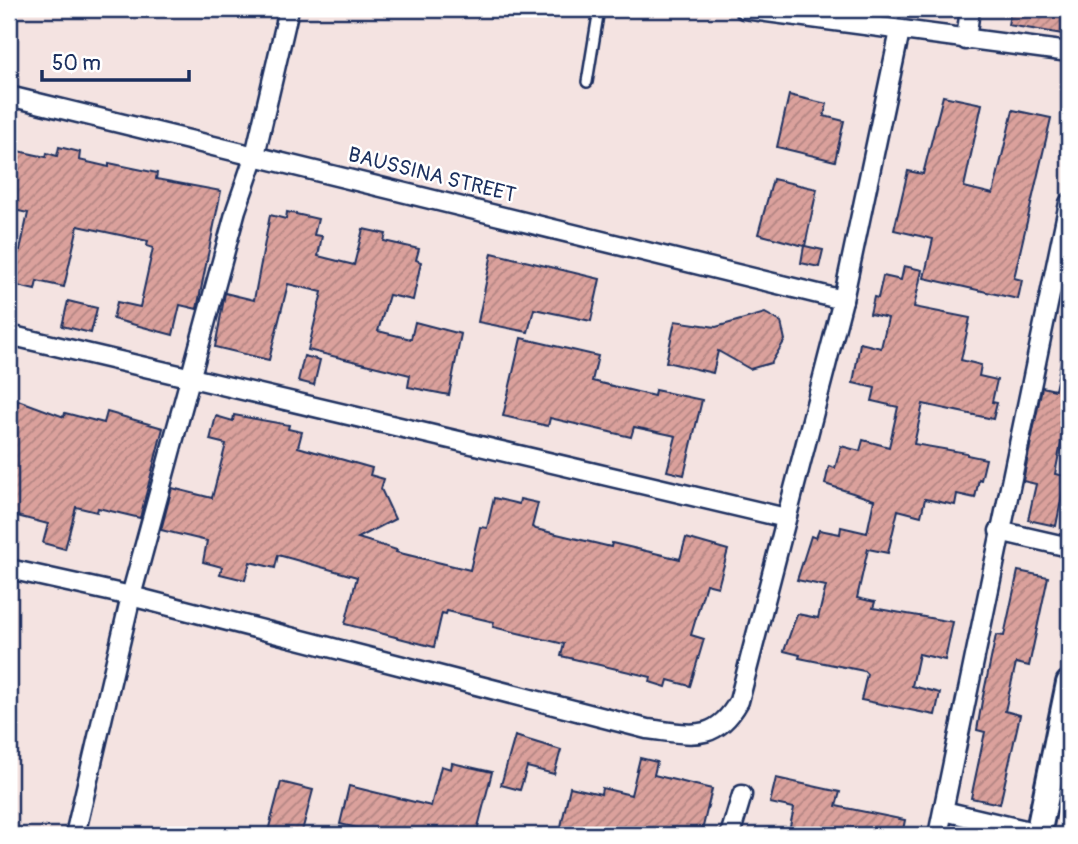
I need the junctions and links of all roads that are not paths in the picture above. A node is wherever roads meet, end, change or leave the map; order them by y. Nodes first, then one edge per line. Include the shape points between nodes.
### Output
1 (289, 9) edge
2 (599, 9) edge
3 (744, 9) edge
4 (970, 9) edge
5 (772, 11) edge
6 (900, 31) junction
7 (966, 40) junction
8 (1069, 52) edge
9 (587, 82) dead end
10 (9, 96) edge
11 (255, 155) junction
12 (1069, 203) edge
13 (843, 300) junction
14 (9, 335) edge
15 (192, 378) junction
16 (786, 518) junction
17 (999, 531) junction
18 (1069, 547) edge
19 (9, 569) edge
20 (131, 596) junction
21 (1069, 683) edge
22 (742, 795) dead end
23 (944, 811) junction
24 (1038, 834) edge
25 (75, 835) edge
26 (730, 835) edge
27 (938, 835) edge

1 - 11 street
2 - 9 lane
3 - 5 street
4 - 7 street
5 - 6 street
6 - 7 street
6 - 13 street
7 - 8 street
10 - 11 street, BAUSSINA STREET
11 - 13 street, BAUSSINA STREET
11 - 15 street
12 - 17 street
13 - 16 street
14 - 15 street
15 - 16 street
15 - 20 street
16 - 20 street via 739,701 723,724 704,733 647,729
17 - 18 street
17 - 23 street
19 - 20 street
20 - 25 street
21 - 24 main road
22 - 26 street
23 - 24 street
23 - 27 street

